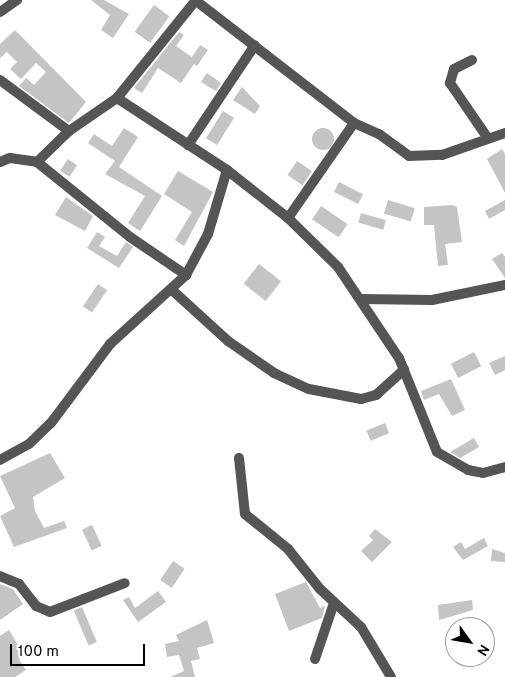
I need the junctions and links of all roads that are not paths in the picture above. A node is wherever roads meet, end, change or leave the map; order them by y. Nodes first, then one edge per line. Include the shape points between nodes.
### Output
1 (17, 0) edge
2 (196, 0) edge
3 (0, 12) edge
4 (255, 45) junction
5 (472, 60) dead end
6 (0, 80) edge
7 (117, 98) junction
8 (354, 123) junction
9 (69, 131) junction
10 (505, 133) edge
11 (487, 137) junction
12 (188, 145) junction
13 (0, 162) edge
14 (38, 162) junction
15 (227, 170) junction
16 (288, 218) junction
17 (186, 275) junction
18 (505, 285) edge
19 (172, 290) junction
20 (361, 299) junction
21 (404, 370) junction
22 (239, 458) dead end
23 (0, 460) edge
24 (505, 467) edge
25 (0, 576) edge
26 (125, 583) dead end
27 (334, 603) junction
28 (315, 659) dead end
29 (391, 677) edge

1 - 3 street
2 - 4 street
2 - 7 street
4 - 8 street
4 - 12 street
5 - 11 street via 454,69 450,83
6 - 9 street
7 - 9 street
7 - 12 street
8 - 11 street via 418,158 442,154
8 - 16 street
9 - 14 street
10 - 11 street
12 - 15 street
13 - 14 street via 10,158
14 - 17 street via 123,232
15 - 16 street
15 - 17 street via 208,234
16 - 20 street via 338,267
17 - 19 street
18 - 20 street via 432,300
19 - 21 street via 228,341 274,373 309,389 360,399 376,395
19 - 23 street via 110,344 52,423 29,444
20 - 21 street
21 - 24 street via 437,452 468,470 483,472
22 - 27 street via 245,514 292,553
25 - 26 street via 19,584 36,606 50,612
27 - 28 street
27 - 29 street via 361,627

